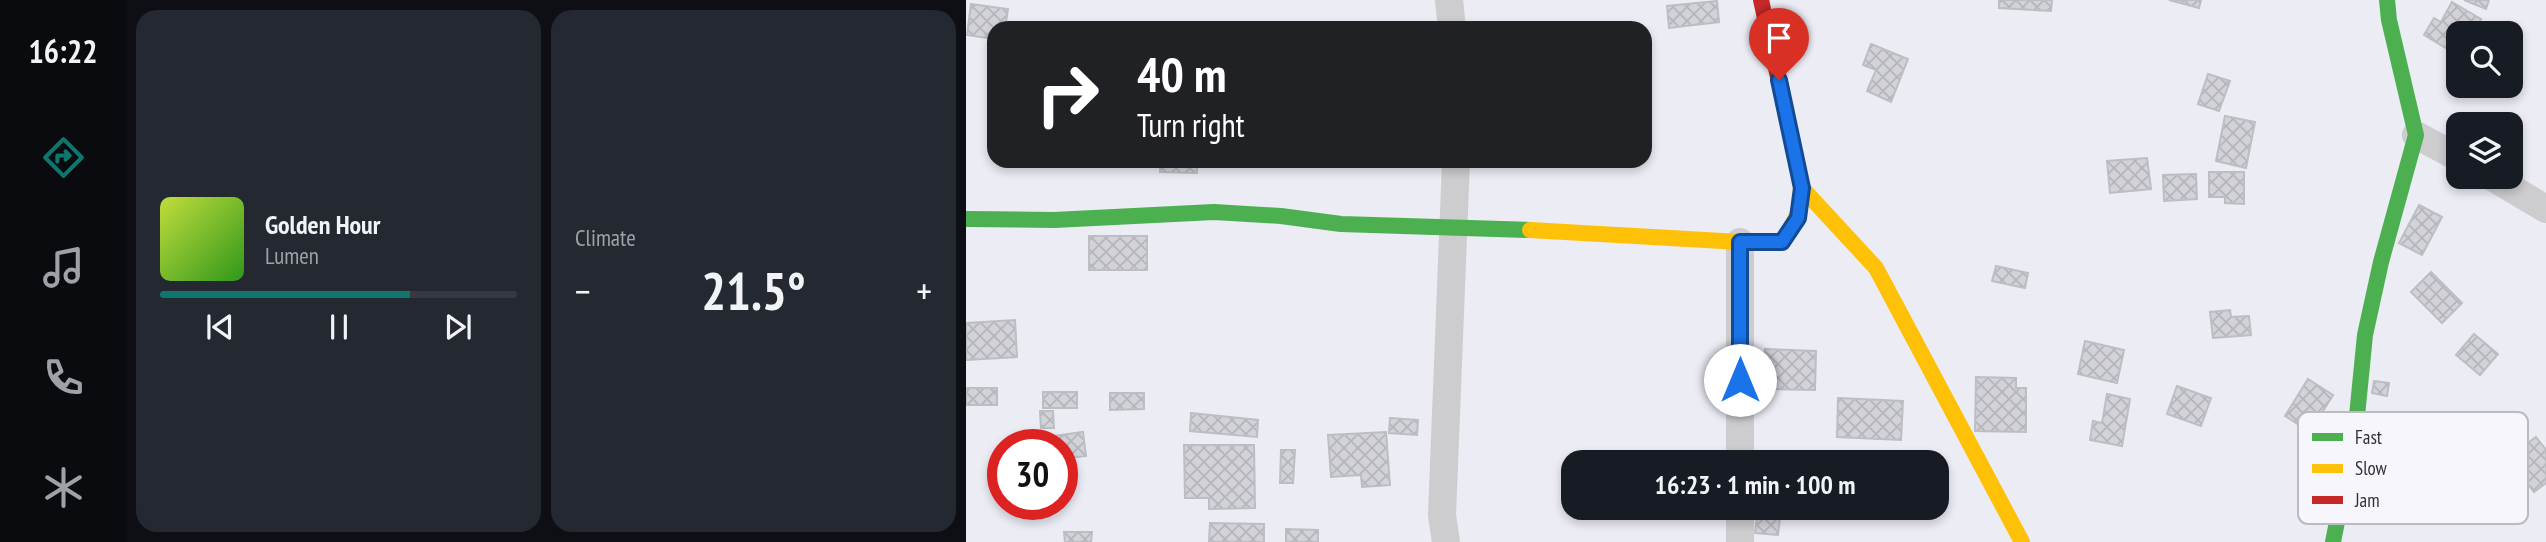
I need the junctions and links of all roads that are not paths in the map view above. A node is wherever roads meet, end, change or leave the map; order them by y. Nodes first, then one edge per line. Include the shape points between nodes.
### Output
1 (1448, 0) edge
2 (1761, 0) edge
3 (2386, 0) edge
4 (1451, 21) edge
5 (2416, 135) junction
6 (2446, 151) edge
7 (1456, 168) edge
8 (1802, 188) junction
9 (2512, 189) edge
10 (2546, 209) edge
11 (966, 219) edge
12 (1455, 229) junction
13 (1740, 242) junction
14 (2357, 412) edge
15 (1740, 450) edge
16 (1740, 520) edge
17 (2337, 524) edge
18 (1446, 542) edge
19 (1740, 542) edge
20 (2022, 542) edge
21 (2333, 542) edge

1 - 4 street
2 - 8 street
3 - 5 street
5 - 6 street
5 - 14 street via 2365,335
7 - 12 street
8 - 13 street via 1798,218 1782,242
8 - 20 street via 1875,268
9 - 10 street
11 - 12 street via 1214,212
12 - 13 street
12 - 18 street via 1442,515
13 - 15 street
16 - 19 street
17 - 21 street

